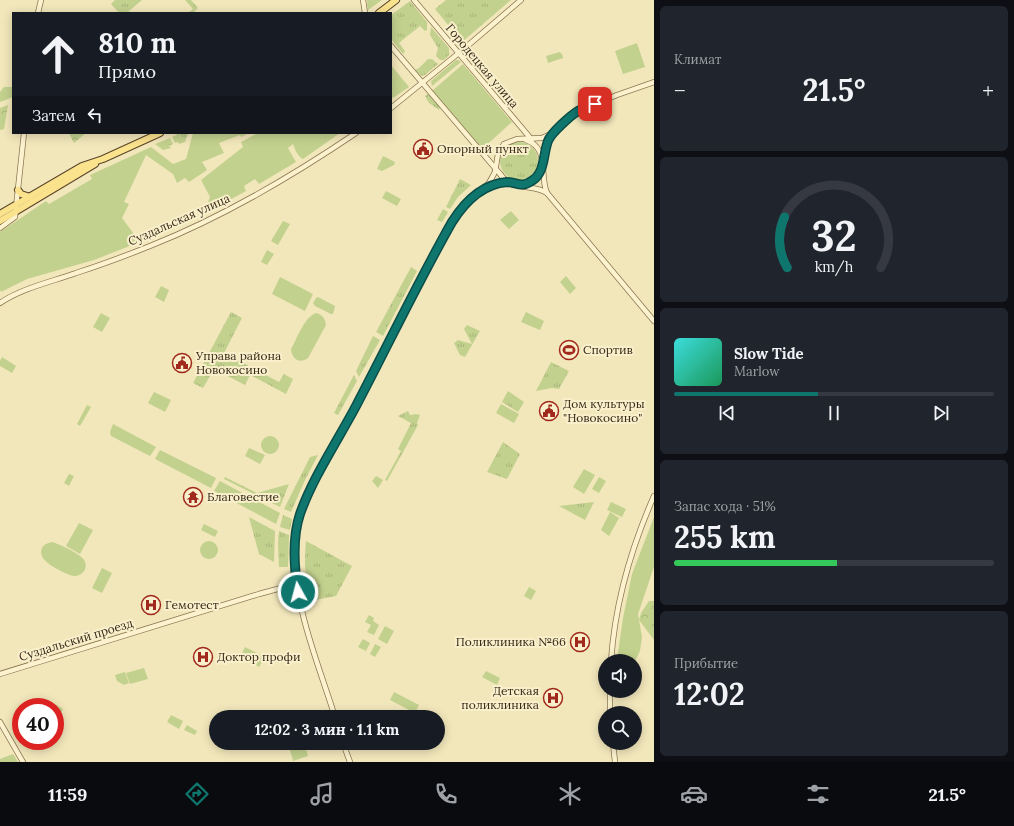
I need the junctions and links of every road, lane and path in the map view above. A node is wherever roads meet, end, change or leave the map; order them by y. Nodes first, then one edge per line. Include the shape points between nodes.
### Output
1 (41, 0) edge
2 (396, 0) edge
3 (414, 0) edge
4 (522, 0) edge
5 (363, 1) edge
6 (38, 12) edge
7 (361, 12) edge
8 (365, 12) edge
9 (380, 12) edge
10 (392, 47) edge
11 (459, 54) junction
12 (654, 82) edge
13 (423, 83) junction
14 (392, 107) edge
15 (555, 132) junction
16 (24, 134) edge
17 (158, 134) edge
18 (354, 134) edge
19 (521, 139) junction
20 (531, 139) junction
21 (535, 145) junction
22 (103, 158) junction
23 (497, 158) junction
24 (543, 163) junction
25 (495, 168) junction
26 (501, 175) junction
27 (512, 183) junction
28 (18, 190) junction
29 (480, 192) junction
30 (547, 193) junction
31 (30, 196) junction
32 (16, 205) junction
33 (15, 212) junction
34 (0, 214) edge
35 (0, 221) edge
36 (0, 228) edge
37 (0, 302) edge
38 (654, 321) edge
39 (654, 496) edge
40 (296, 584) junction
41 (612, 654) edge
42 (0, 674) edge
43 (333, 710) edge
44 (0, 722) edge
45 (346, 750) edge
46 (614, 750) edge
47 (23, 762) edge
48 (350, 762) edge
49 (615, 762) edge

1 - 6 street
2 - 9 main road
3 - 11 street, Городецкая улица
4 - 11 street
5 - 7 street
5 - 8 street
10 - 13 street
11 - 13 street
11 - 20 street, Городецкая улица
12 - 15 street via 578,111
13 - 14 street
13 - 25 street
15 - 20 street
15 - 24 street via 547,142
16 - 28 street
17 - 22 main road
18 - 37 street, Суздальская улица via 264,190 200,224 152,245
19 - 20 street
19 - 21 street
19 - 23 street via 504,144
20 - 21 street, Городецкая улица
21 - 24 street via 542,154
22 - 31 main road via 82,166
22 - 33 main road
23 - 25 street
23 - 26 street
24 - 27 street via 534,180 525,184
24 - 30 street via 544,186
25 - 26 street
25 - 29 street via 492,179
26 - 27 street
27 - 29 street via 494,185
27 - 30 street
28 - 31 main road via 24,196
28 - 32 street
29 - 40 street via 466,204 452,222 300,513 296,531
30 - 38 street
31 - 32 main road
32 - 33 street
32 - 34 main road
33 - 35 main road
33 - 36 street via 15,217
39 - 41 street via 638,534 625,578 615,623
40 - 42 street, Суздальский проезд
40 - 43 street
44 - 47 street
45 - 48 street
46 - 49 street

